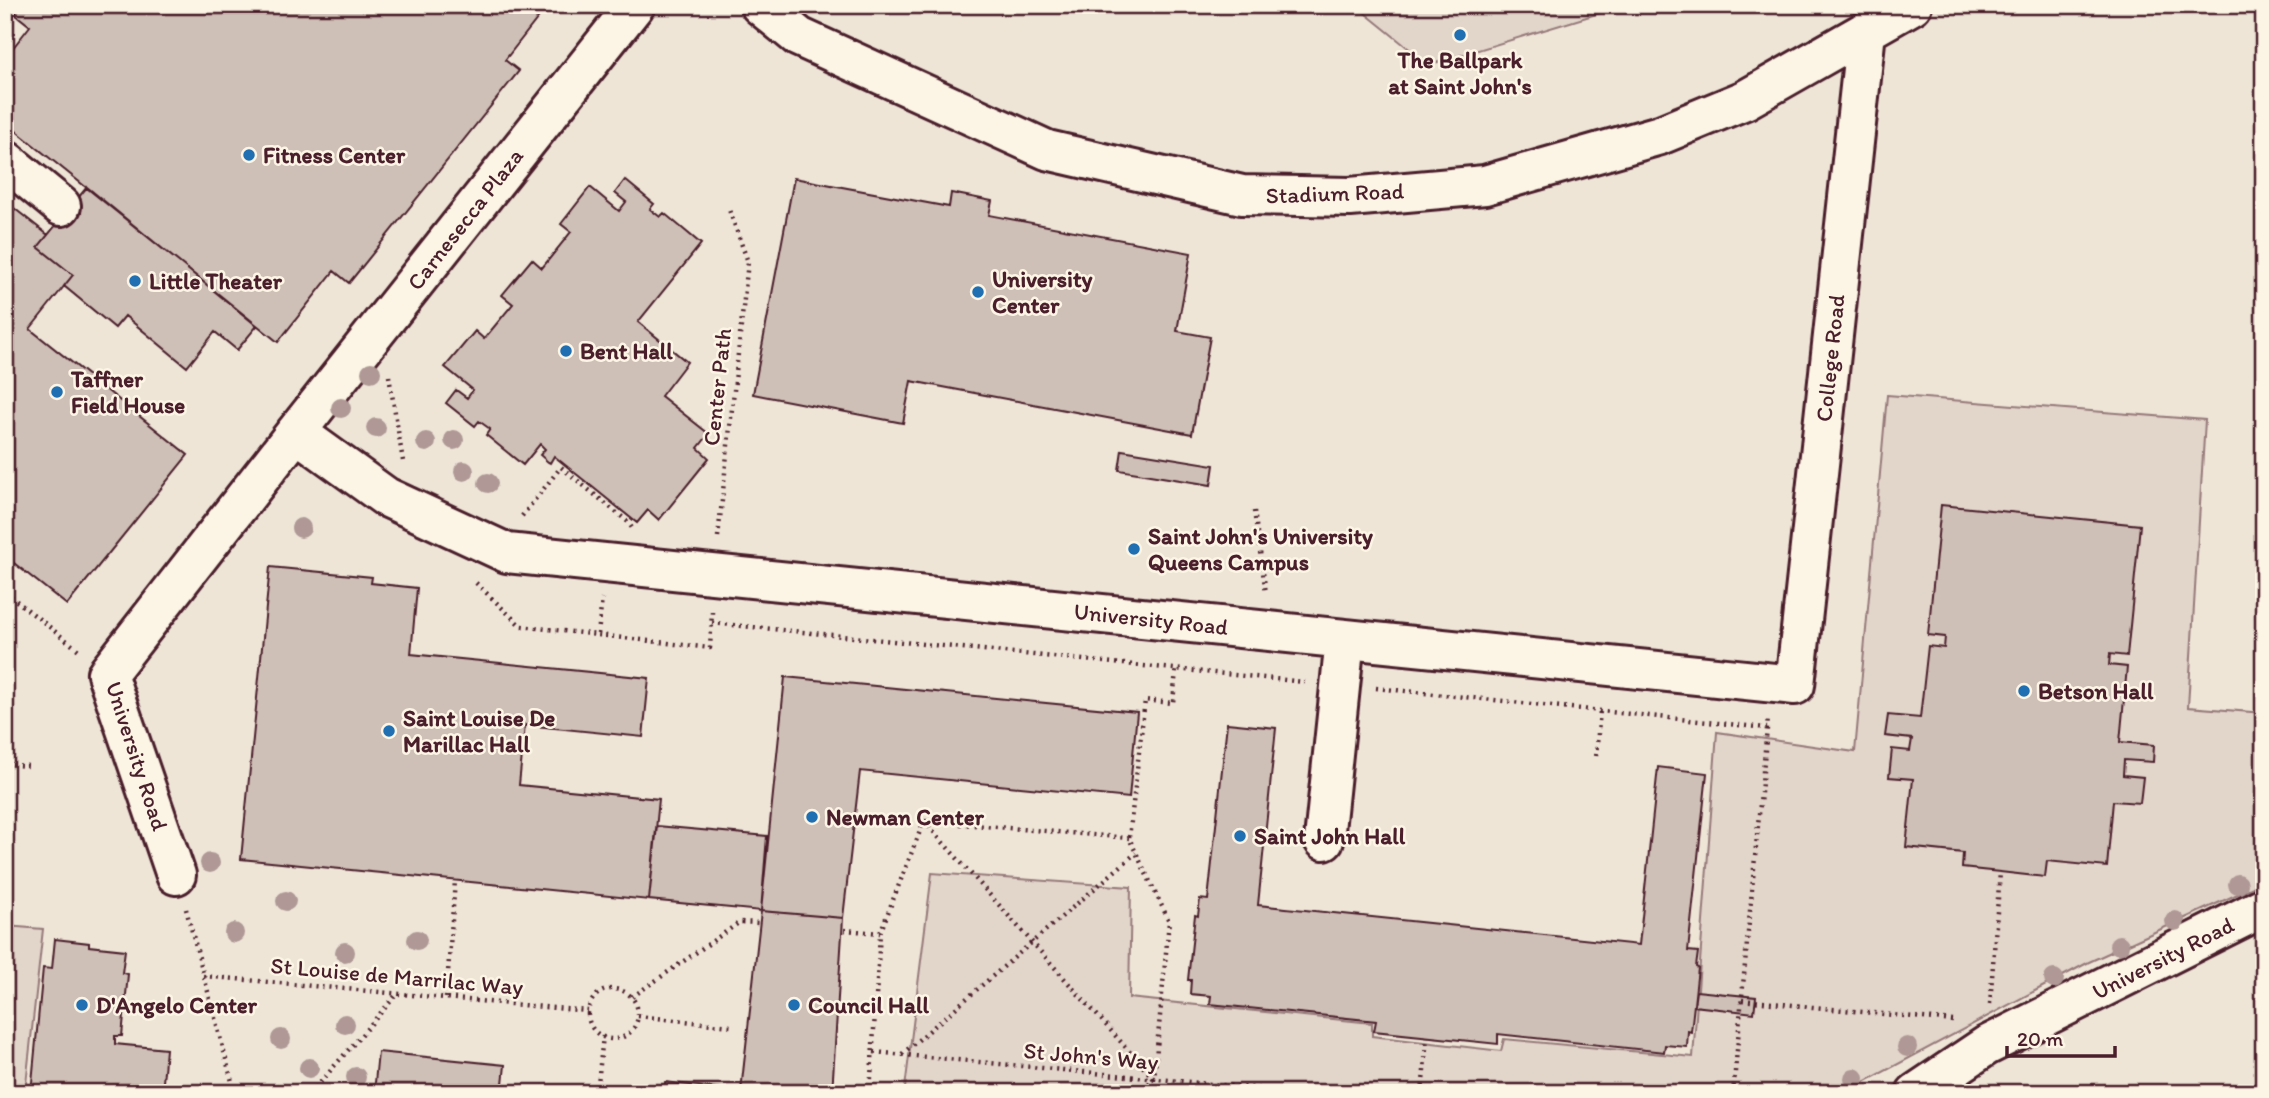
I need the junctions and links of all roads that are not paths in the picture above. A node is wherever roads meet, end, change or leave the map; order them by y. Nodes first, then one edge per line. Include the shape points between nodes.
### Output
1 (635, 5) edge
2 (760, 5) edge
3 (1912, 5) edge
4 (1866, 32) junction
5 (5, 160) edge
6 (61, 206) dead end
7 (296, 432) junction
8 (1345, 639) junction
9 (1783, 684) joint
10 (1324, 840) dead end
11 (176, 875) road end
12 (2264, 907) edge
13 (1916, 1093) edge

1 - 7 lane, Carnesecca Plaza
2 - 4 lane, Stadium Road via 799,37 1046,150 1242,195 1350,197 1485,185 1672,130 1745,100
3 - 4 lane, Stadium Road
4 - 9 lane, College Road
5 - 6 lane
7 - 8 lane, University Road via 386,497 507,553 713,591
7 - 11 lane, University Road via 107,674
8 - 9 lane, University Road
8 - 10 lane
12 - 13 lane, University Road via 1987,1035

